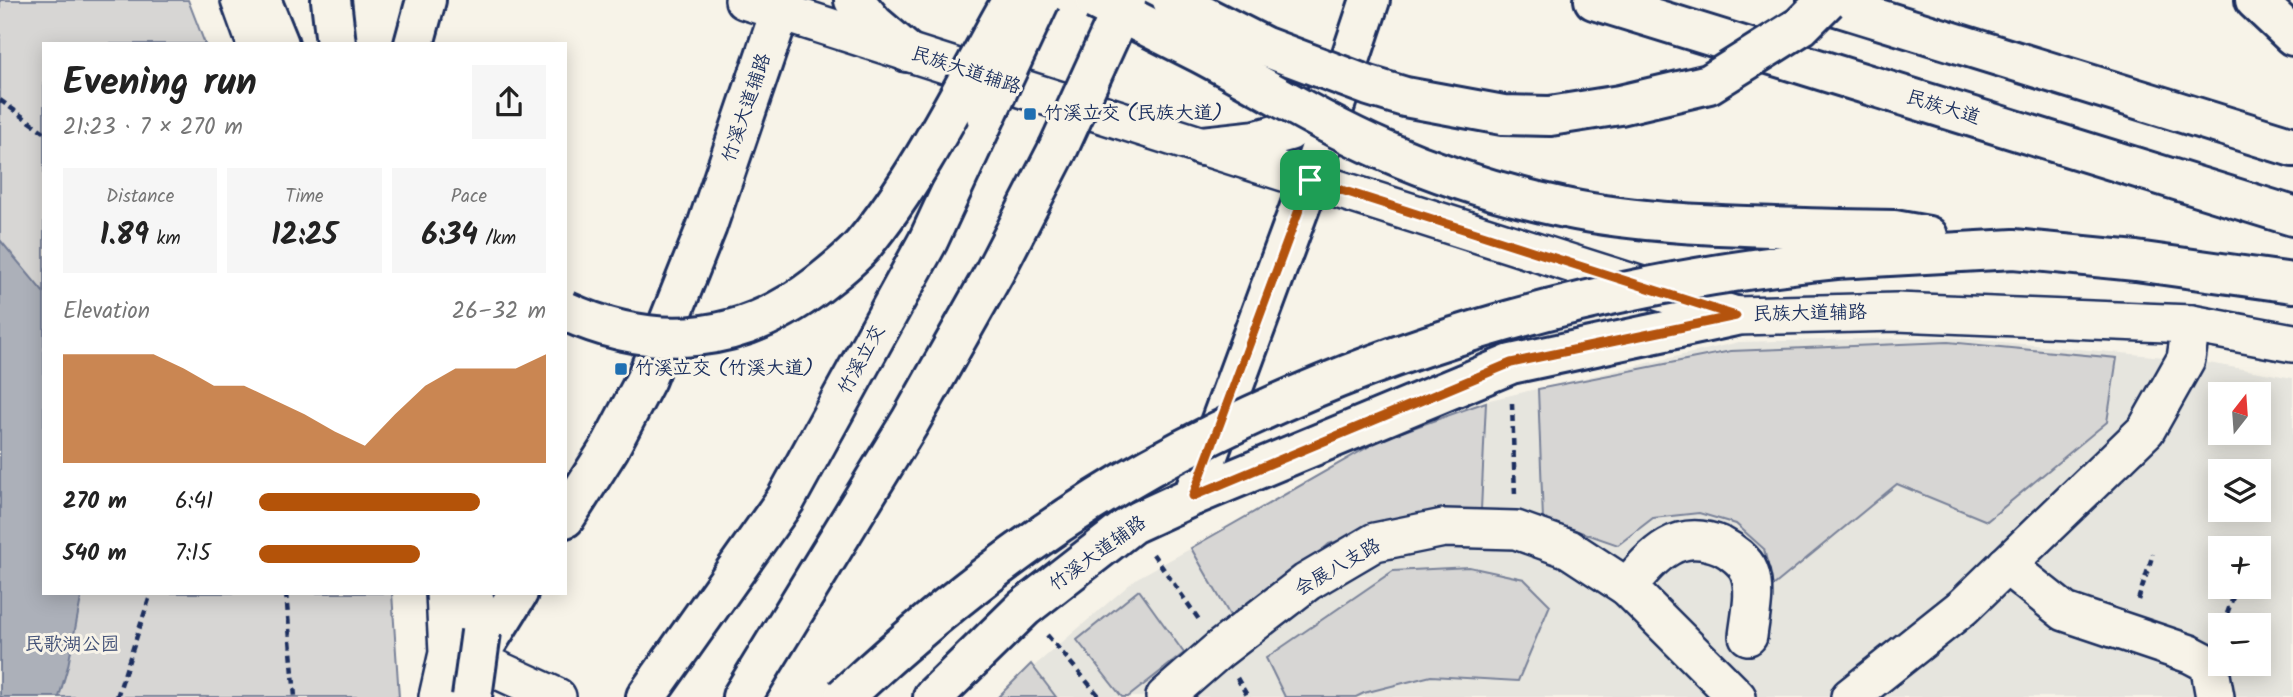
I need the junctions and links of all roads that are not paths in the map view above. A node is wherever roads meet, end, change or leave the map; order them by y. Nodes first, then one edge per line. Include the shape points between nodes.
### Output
1 (240, 0) edge
2 (261, 0) edge
3 (331, 0) edge
4 (426, 0) edge
5 (744, 0) edge
6 (854, 0) edge
7 (1012, 0) edge
8 (1040, 0) edge
9 (1096, 0) edge
10 (1126, 0) edge
11 (1171, 0) edge
12 (1370, 0) edge
13 (1594, 0) edge
14 (1816, 0) edge
15 (1826, 0) edge
16 (1837, 0) edge
17 (2255, 0) edge
18 (783, 6) edge
19 (1914, 30) junction
20 (2293, 36) edge
21 (1357, 40) junction
22 (255, 42) edge
23 (278, 42) edge
24 (336, 42) edge
25 (415, 42) edge
26 (907, 52) junction
27 (1202, 146) junction
28 (2293, 147) edge
29 (1310, 180) junction
30 (2293, 216) edge
31 (1838, 244) junction
32 (2293, 282) edge
33 (567, 312) edge
34 (1736, 316) junction
35 (2191, 324) junction
36 (2293, 343) edge
37 (1193, 496) junction
38 (567, 516) edge
39 (2006, 565) junction
40 (1628, 587) junction
41 (445, 595) edge
42 (473, 595) edge
43 (484, 595) edge
44 (517, 595) edge
45 (1748, 636) dead end
46 (479, 646) junction
47 (438, 697) edge
48 (450, 697) edge
49 (472, 697) edge
50 (557, 697) edge
51 (646, 697) edge
52 (742, 697) edge
53 (844, 697) edge
54 (933, 697) edge
55 (1165, 697) edge
56 (1737, 697) edge
57 (1850, 697) edge
58 (2215, 697) edge

1 - 22 street
2 - 23 main road
3 - 24 main road
4 - 25 main road
5 - 18 street, 民族大道辅路
6 - 26 main road
7 - 33 main road, bridge via 889,209 862,246 798,300 760,320 692,338 620,332
8 - 51 main road, 竹溪立交, bridge via 928,241 786,499
9 - 31 main road, bridge via 1373,145 1498,191 1566,208
10 - 52 main road, bridge via 1058,149 994,272 910,422
11 - 15 main road, bridge via 1263,46 1369,86 1503,115 1550,116 1709,84 1801,26
12 - 21 main road
13 - 30 main road, 民族大道
14 - 19 main road
16 - 19 main road
17 - 20 main road
18 - 26 street, 民族大道辅路
18 - 38 main road, 竹溪大道辅路 via 707,226 646,379
19 - 28 main road
21 - 27 main road via 1324,100 1289,131
21 - 29 main road
26 - 27 street, 民族大道辅路
27 - 29 street, 民族大道辅路
29 - 34 street, 民族大道辅路
29 - 37 main road
31 - 32 main road via 2014,249
31 - 53 main road, bridge via 1579,300 1481,328 1383,360 1270,407 1148,469 1060,525 929,621
34 - 35 street, 民族大道辅路 via 1897,312
34 - 37 main road, 竹溪大道辅路 via 1511,363
35 - 36 street, 民族大道辅路
35 - 39 street via 2186,359 2146,430
37 - 54 main road, 竹溪大道辅路 via 1132,524 1024,608
39 - 57 street via 1963,607
39 - 58 street via 2065,612 2208,664
40 - 45 street via 1649,561 1679,541 1707,540 1731,551 1749,570
40 - 55 street, 会展八支路 via 1569,549 1516,530 1444,528 1375,542 1307,582
40 - 56 street, 会展八支路
41 - 47 street via 448,653
42 - 46 main road
43 - 46 main road
44 - 46 main road
46 - 48 main road
46 - 49 main road, bridge
46 - 50 street

